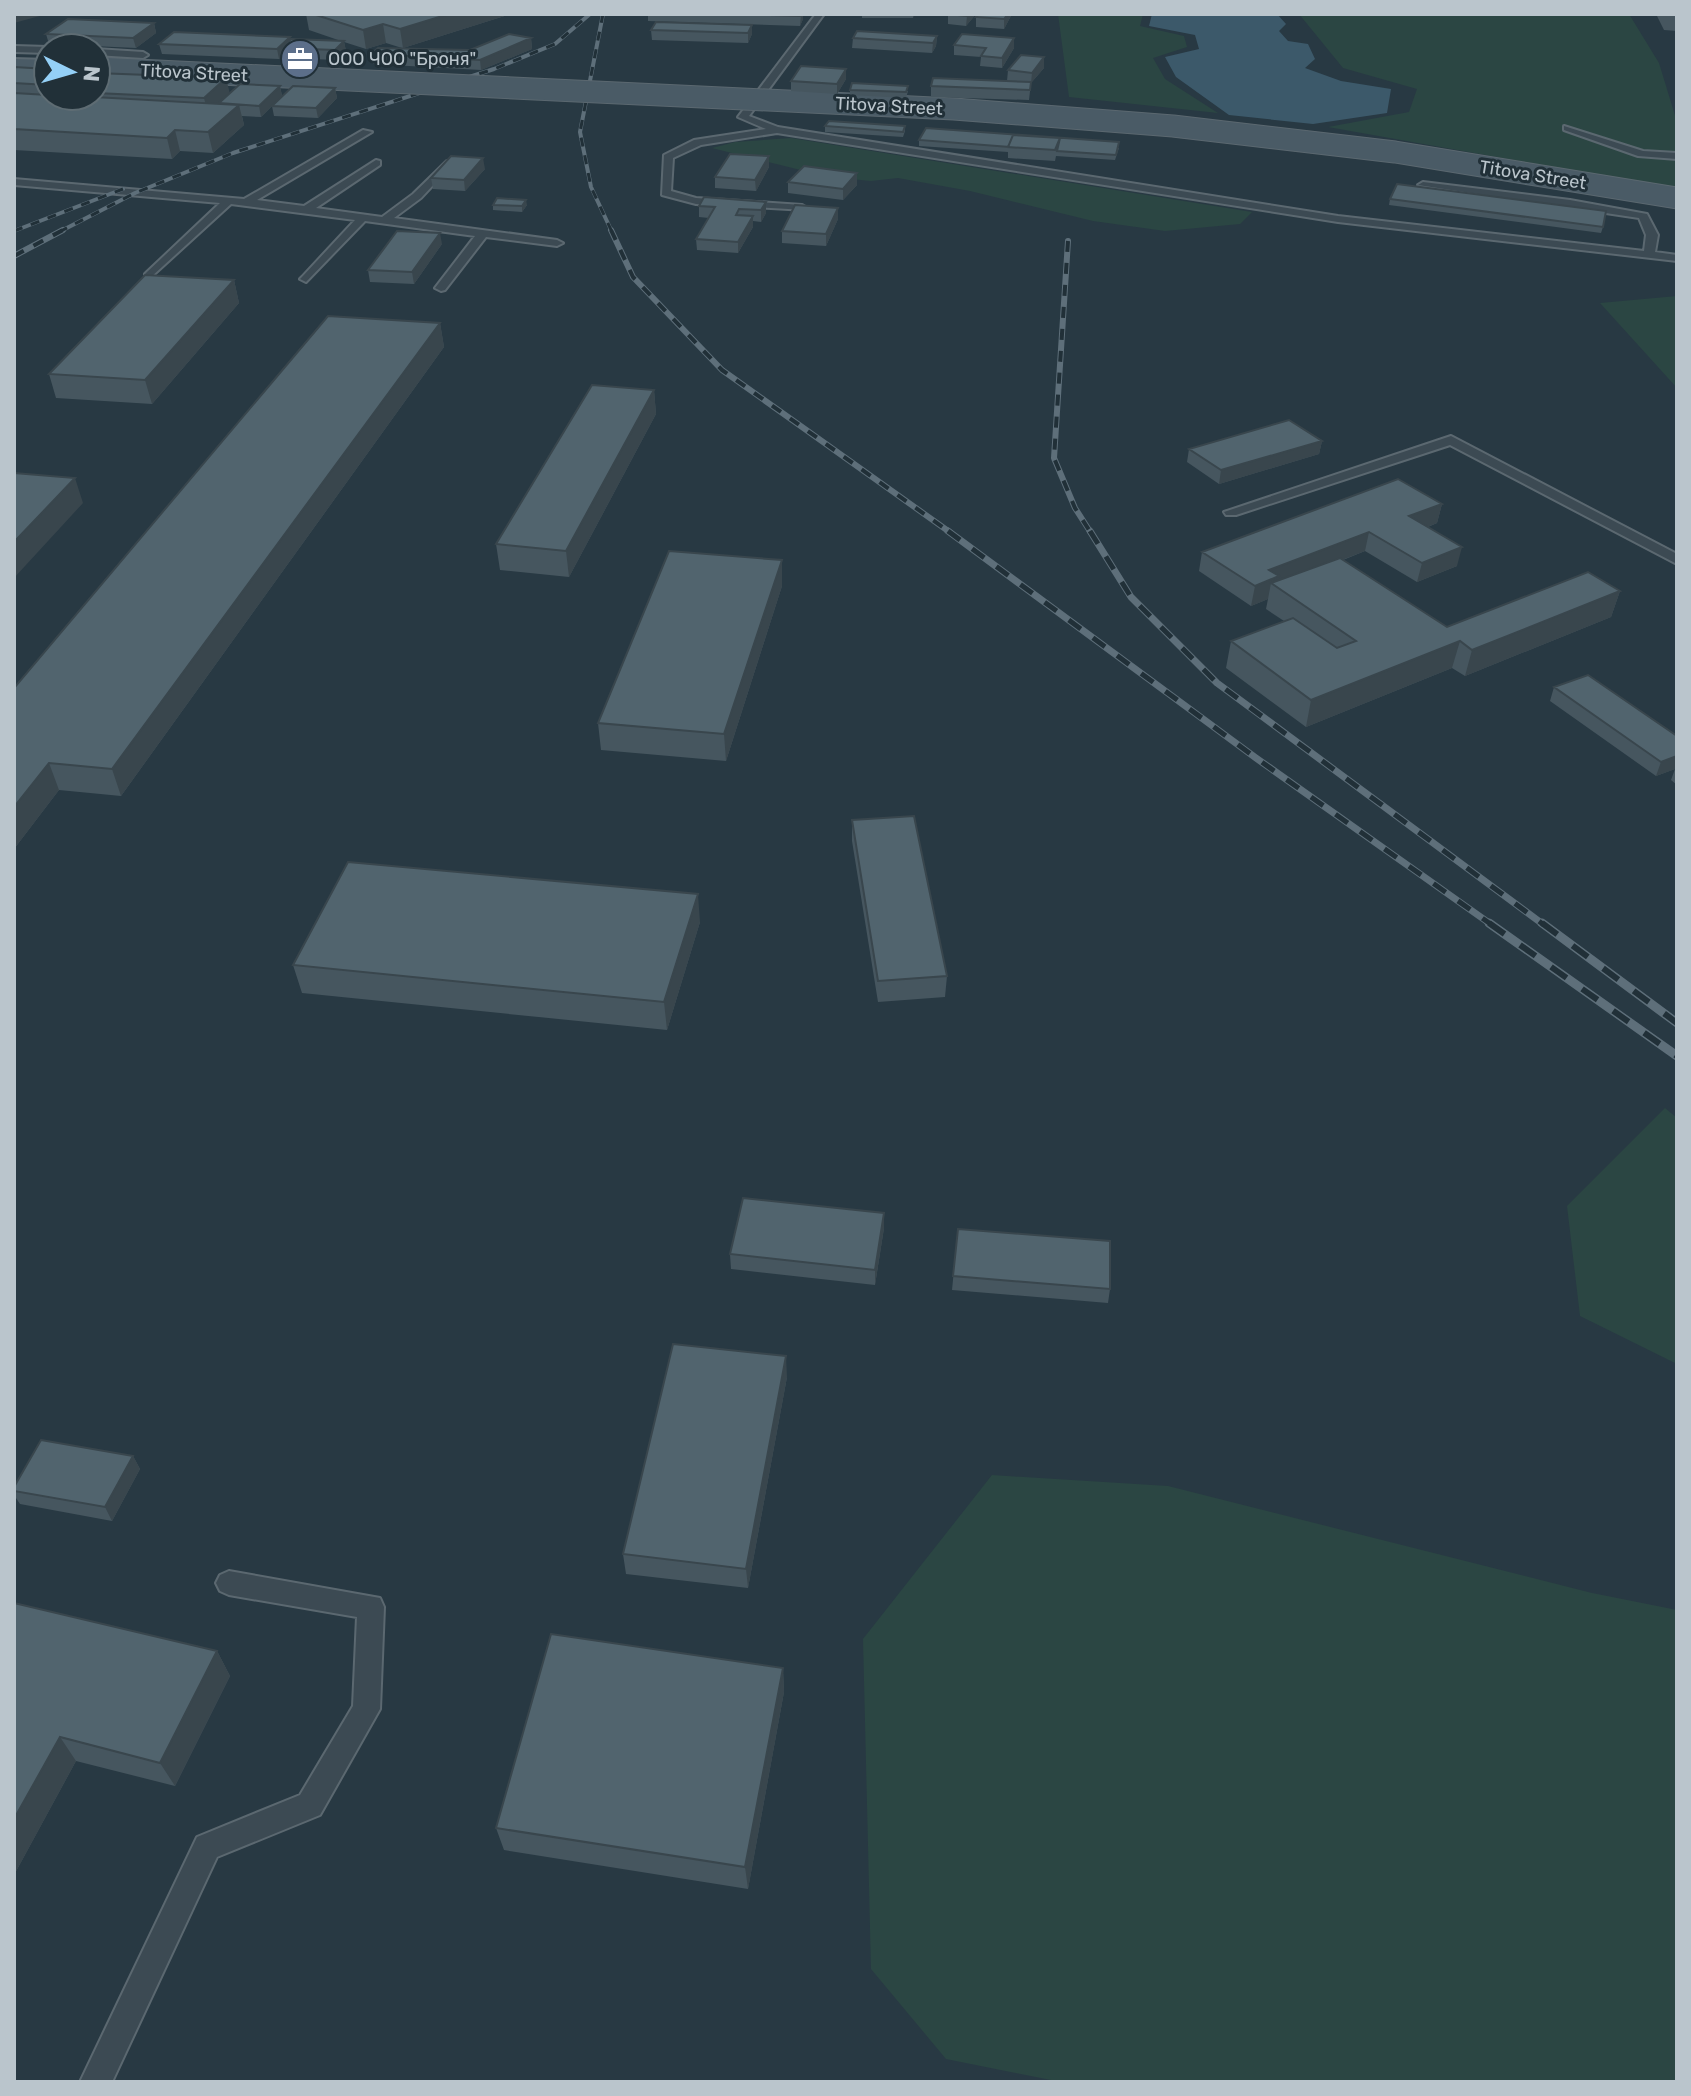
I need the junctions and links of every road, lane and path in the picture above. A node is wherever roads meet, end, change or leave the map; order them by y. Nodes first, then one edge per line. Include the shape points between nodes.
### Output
1 (820, 14) edge
2 (112, 53) edge
3 (143, 55) dead end
4 (112, 69) edge
5 (1567, 128) dead end
6 (777, 130) junction
7 (367, 132) dead end
8 (1677, 156) edge
9 (376, 163) dead end
10 (447, 164) edge
11 (14, 182) edge
12 (1423, 185) edge
13 (1677, 199) edge
14 (229, 200) junction
15 (246, 202) junction
16 (802, 208) edge
17 (306, 210) junction
18 (1643, 216) junction
19 (363, 217) junction
20 (385, 220) junction
21 (483, 233) junction
22 (557, 243) dead end
23 (1649, 254) junction
24 (1677, 258) edge
25 (151, 274) edge
26 (306, 279) dead end
27 (441, 288) dead end
28 (1231, 512) dead end
29 (1677, 560) edge
30 (229, 1583) dead end
31 (96, 2082) edge

1 - 6 lane via 743,117
2 - 3 lane
4 - 13 main road, Titova Street, bridge via 924,108 1159,125 1395,152
5 - 8 lane via 1642,154
6 - 16 lane via 698,142 668,157 666,193 696,201
6 - 23 lane via 1338,219
7 - 15 lane
9 - 17 lane
10 - 20 lane
11 - 14 lane
12 - 18 lane
13 - 18 lane
14 - 15 lane
14 - 25 lane
15 - 17 lane
17 - 19 lane
18 - 23 lane via 1652,235
19 - 20 lane
19 - 26 lane
20 - 21 lane
21 - 22 lane
21 - 27 lane
23 - 24 lane
28 - 29 lane via 1451,440
30 - 31 lane via 371,1607 366,1709 310,1805 207,1847

